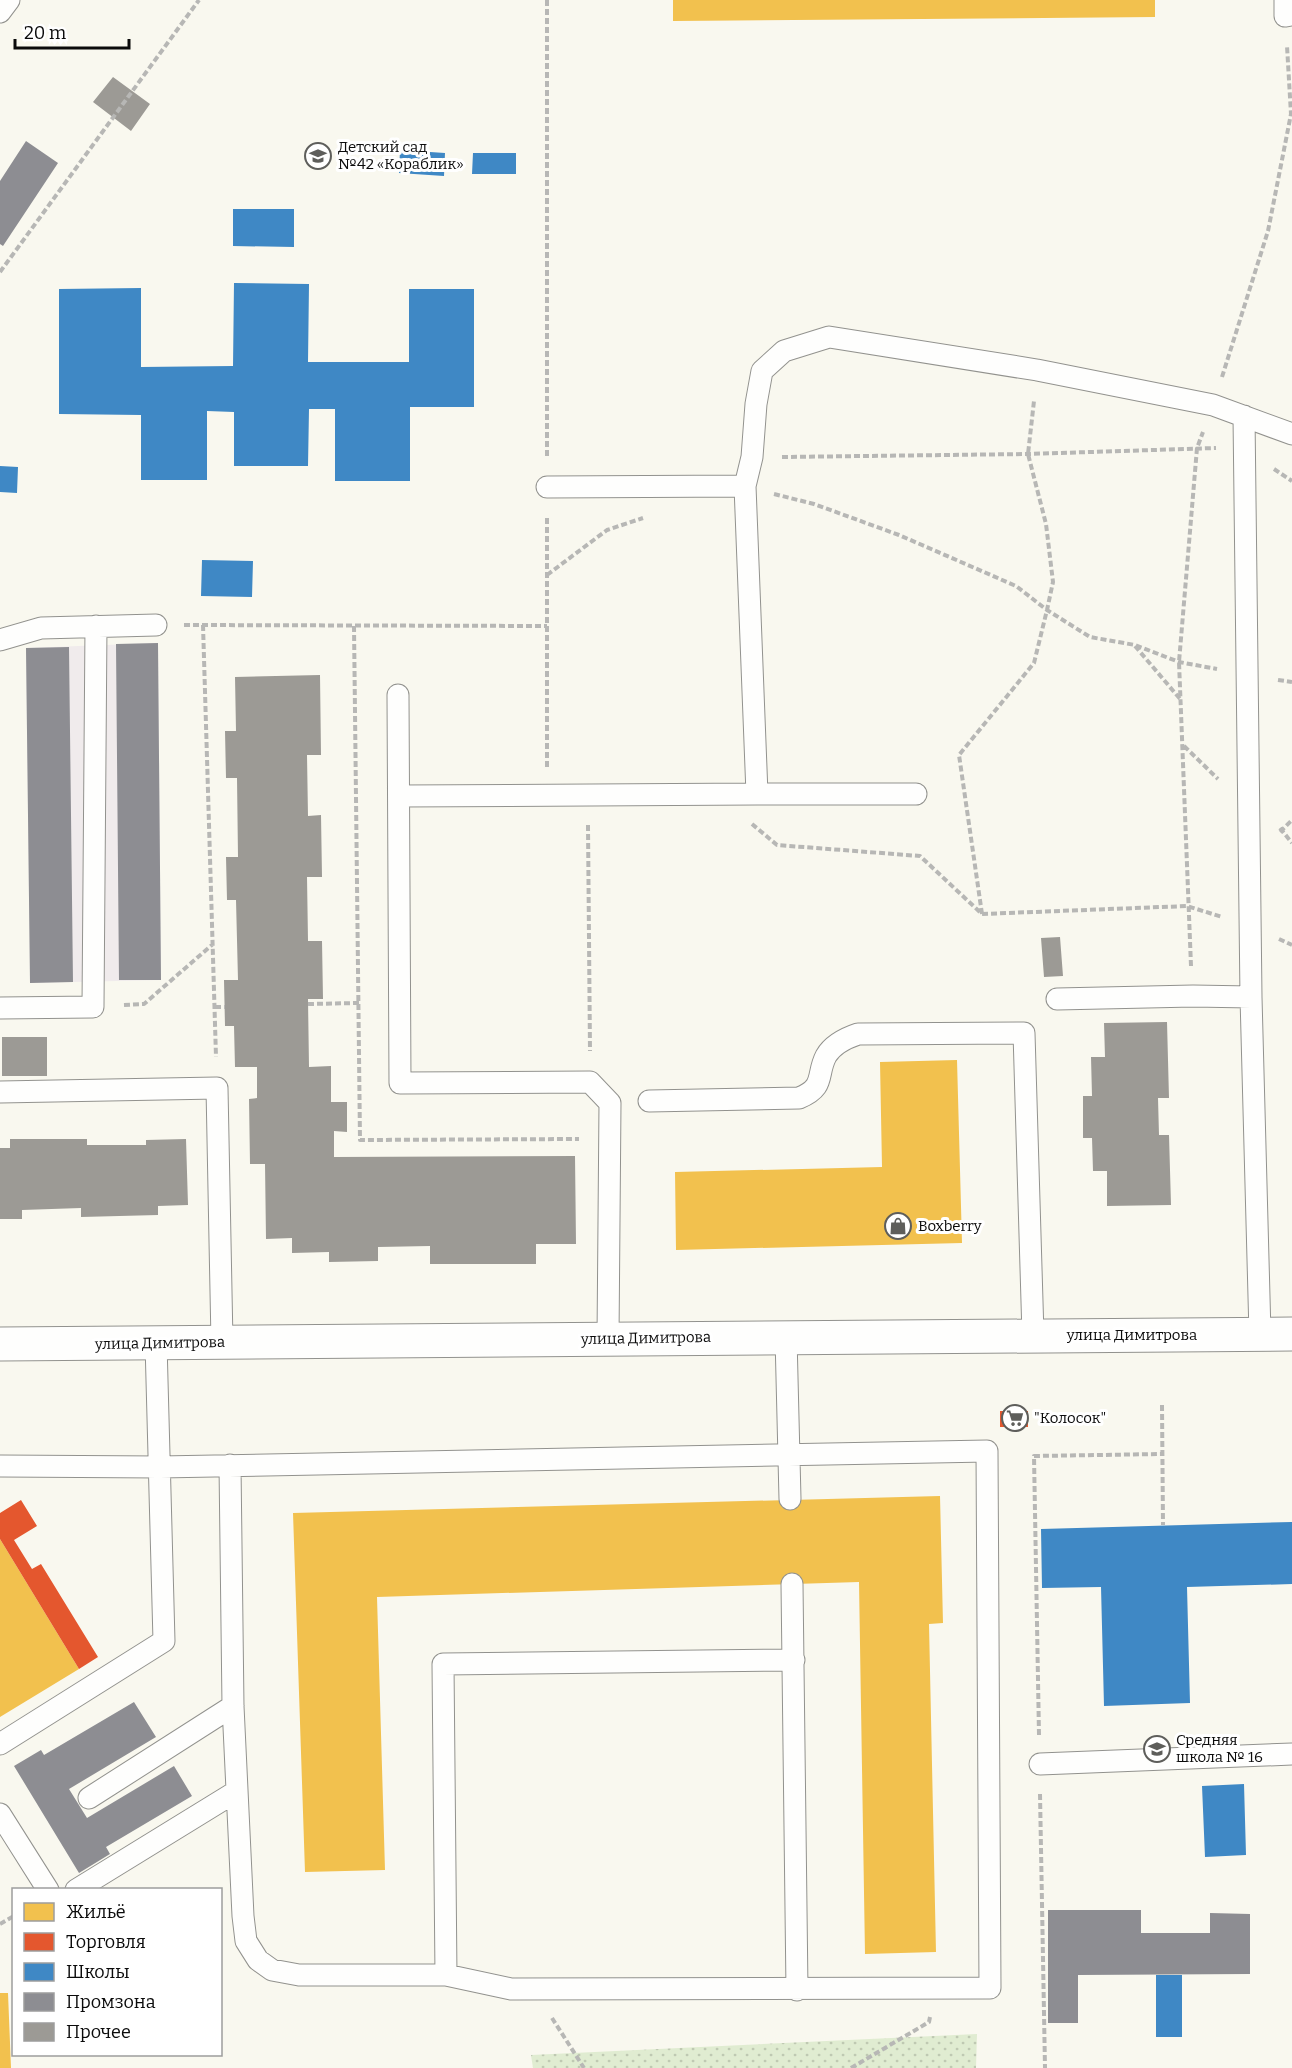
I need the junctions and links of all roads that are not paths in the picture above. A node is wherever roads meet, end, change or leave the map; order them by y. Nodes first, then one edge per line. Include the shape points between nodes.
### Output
1 (9, 0) edge
2 (1285, 0) edge
3 (0, 12) edge
4 (1292, 15) edge
5 (1244, 416) junction
6 (1292, 434) edge
7 (745, 486) junction
8 (547, 487) road end
9 (156, 624) road end
10 (96, 626) junction
11 (0, 640) edge
12 (398, 695) dead end
13 (757, 794) junction
14 (916, 794) dead end
15 (400, 796) junction
16 (1251, 997) junction
17 (1057, 999) dead end
18 (0, 1008) edge
19 (0, 1092) edge
20 (649, 1101) dead end
21 (1276, 1334) edge
22 (1033, 1335) junction
23 (786, 1337) junction
24 (608, 1339) junction
25 (222, 1342) junction
26 (156, 1343) junction
27 (0, 1344) edge
28 (789, 1456) junction
29 (230, 1465) junction
30 (0, 1466) edge
31 (160, 1467) junction
32 (790, 1499) dead end
33 (792, 1584) dead end
34 (794, 1660) junction
35 (233, 1707) junction
36 (0, 1744) edge
37 (1292, 1754) edge
38 (1040, 1764) road end
39 (237, 1791) junction
40 (89, 1798) dead end
41 (0, 1814) edge
42 (47, 1888) edge
43 (79, 1888) edge
44 (446, 1975) junction
45 (797, 1990) junction

1 - 3 lane
2 - 4 lane via 1285,16
5 - 6 lane
5 - 7 lane via 1214,405 1037,370 829,337 784,351 762,371
5 - 16 lane
7 - 8 lane
7 - 13 lane
9 - 10 lane
10 - 11 lane via 41,628
10 - 18 lane via 93,1007
12 - 15 lane
13 - 14 lane
13 - 15 lane
15 - 24 lane via 400,1083 590,1082 610,1103
16 - 17 lane
16 - 21 lane
19 - 25 lane via 217,1088
20 - 22 lane via 799,1098 817,1086 826,1056 834,1046 858,1034 1024,1033
21 - 22 street, улица Димитрова
22 - 23 street, улица Димитрова
23 - 24 street, улица Димитрова
23 - 28 lane
24 - 25 street, улица Димитрова
25 - 26 street, улица Димитрова
26 - 27 street, улица Димитрова
26 - 31 lane
28 - 29 lane
28 - 32 lane
28 - 45 lane via 987,1451 990,1988
29 - 31 lane
29 - 35 lane
30 - 31 lane
31 - 36 lane via 164,1641
33 - 34 lane
34 - 44 lane via 443,1664
34 - 45 lane
35 - 39 lane
35 - 40 lane
37 - 38 lane
39 - 43 lane
39 - 44 lane via 246,1941 258,1960 272,1970 299,1975
41 - 42 lane
44 - 45 lane via 511,1989

